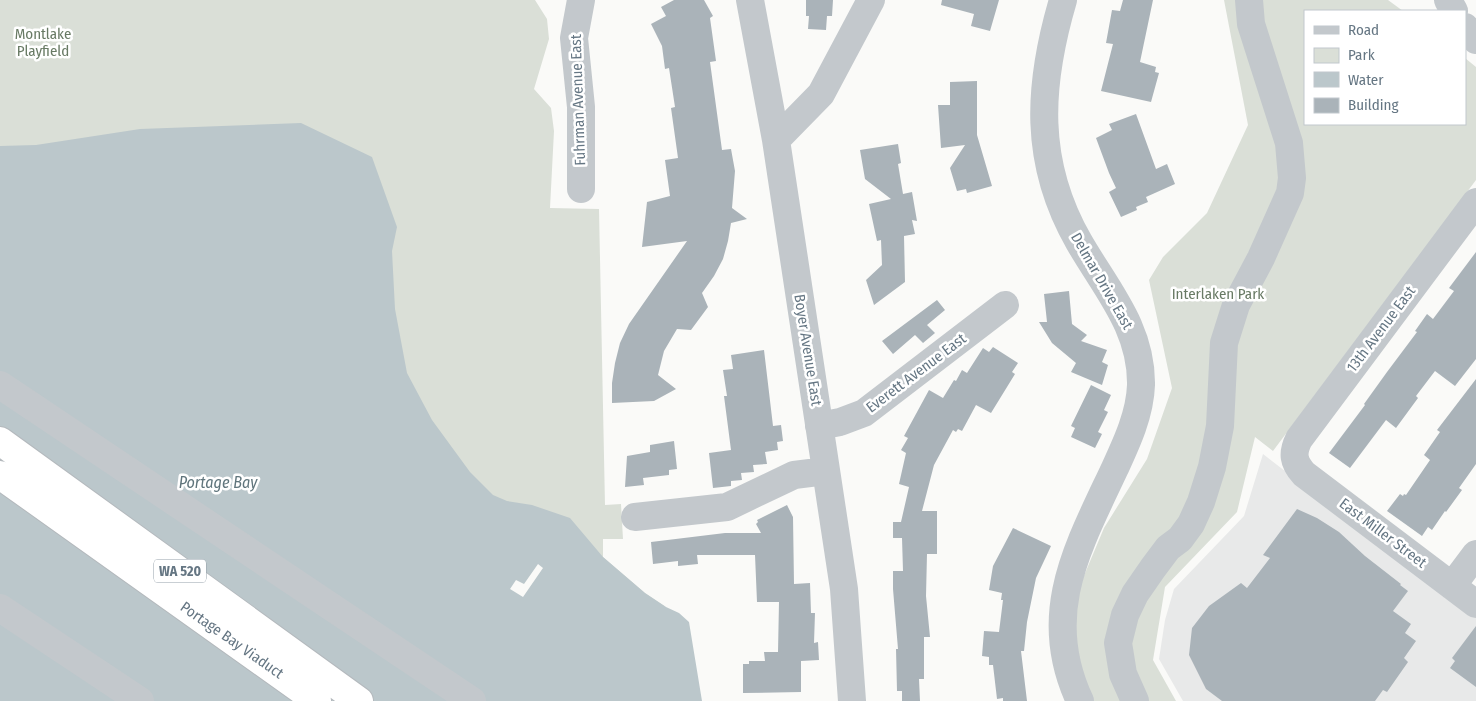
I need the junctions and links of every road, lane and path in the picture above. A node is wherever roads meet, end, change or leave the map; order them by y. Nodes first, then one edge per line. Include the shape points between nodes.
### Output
1 (750, 0) edge
2 (871, 0) edge
3 (1063, 0) edge
4 (1249, 0) edge
5 (580, 5) edge
6 (1466, 28) edge
7 (1476, 40) edge
8 (776, 140) junction
9 (581, 189) dead end
10 (1476, 202) edge
11 (1005, 304) dead end
12 (0, 385) edge
13 (820, 426) junction
14 (0, 441) edge
15 (1294, 458) joint
16 (826, 471) junction
17 (0, 476) edge
18 (635, 517) dead end
19 (1476, 554) edge
20 (1452, 586) junction
21 (1476, 604) edge
22 (0, 608) edge
23 (140, 701) edge
24 (317, 701) edge
25 (360, 701) edge
26 (472, 701) edge
27 (852, 701) edge
28 (1080, 701) edge
29 (1135, 701) edge

1 - 8 street, Boyer Avenue East
2 - 8 street via 821,94
3 - 28 street, Delmar Drive East via 1046,76 1044,117 1050,164 1072,229 1129,324 1140,370 1139,400 1132,427 1074,560 1065,591 1063,638 1067,665
4 - 29 street via 1251,24 1289,143 1290,193 1262,258 1236,305 1224,343 1220,426 1201,502 1191,524 1152,568 1125,615 1118,643 1123,674
5 - 9 street, Fuhrman Avenue East via 574,38 581,107
6 - 7 street
8 - 13 street, Boyer Avenue East
10 - 15 street, 13th Avenue East via 1299,439 1294,448
11 - 13 street, Everett Avenue East via 864,413
12 - 26 street
13 - 16 street, Boyer Avenue East
14 - 25 highway, WA 520
15 - 20 street, East Miller Street via 1304,474
16 - 18 street via 794,475 727,508
16 - 27 street, Boyer Avenue East via 844,589
17 - 24 highway, Portage Bay Viaduct / WA 520
19 - 20 street
20 - 21 street, East Miller Street
22 - 23 street

